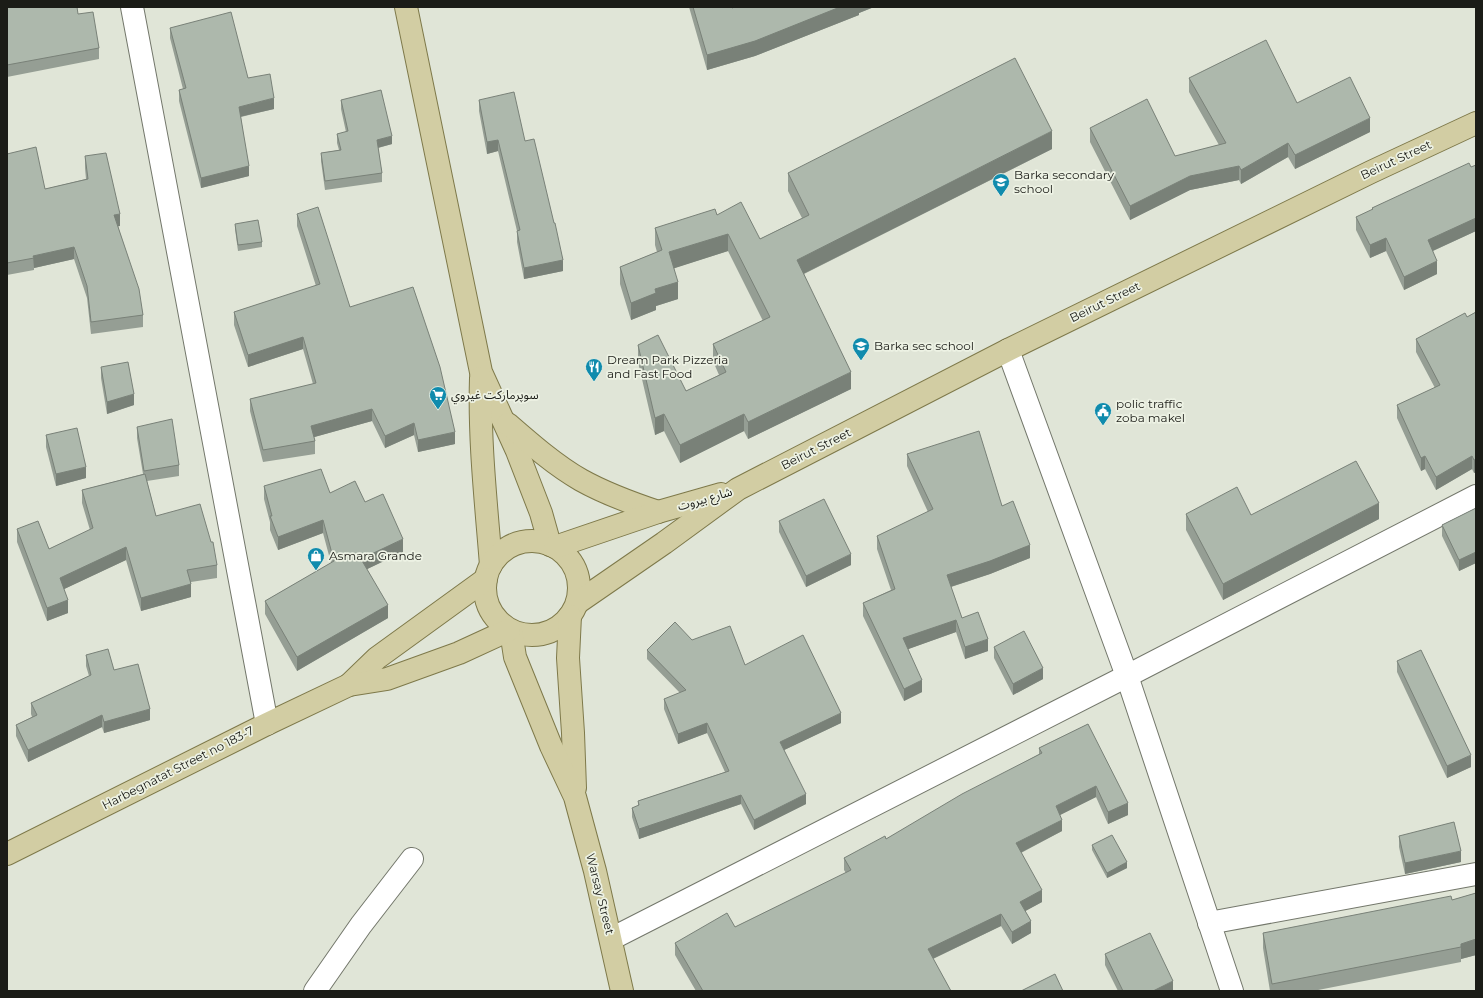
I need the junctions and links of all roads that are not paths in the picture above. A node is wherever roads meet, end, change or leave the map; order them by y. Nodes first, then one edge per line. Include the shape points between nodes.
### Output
1 (132, 7) edge
2 (406, 7) edge
3 (1476, 123) edge
4 (1008, 350) junction
5 (482, 372) junction
6 (504, 420) junction
7 (738, 489) junction
8 (1476, 496) edge
9 (658, 512) junction
10 (553, 546) junction
11 (489, 572) junction
12 (574, 609) junction
13 (510, 630) junction
14 (1127, 676) junction
15 (349, 685) junction
16 (267, 724) junction
17 (575, 797) junction
18 (7, 854) edge
19 (412, 859) dead end
20 (1476, 874) edge
21 (1209, 923) junction
22 (611, 939) junction
23 (314, 991) edge
24 (622, 991) edge
25 (1232, 991) edge

1 - 16 street
2 - 5 main road
3 - 4 main road, Beirut Street
4 - 7 main road, Beirut Street
4 - 14 street
5 - 6 main road
5 - 11 main road via 481,448
6 - 9 main road via 580,480 615,497
6 - 10 main road
7 - 9 main road, شارع بيروت
7 - 12 main road, شارع بيروت
8 - 14 street
9 - 10 main road, شارع بيروت
10 - 11 main road via 524,542 511,547 500,554
10 - 12 main road via 566,555 578,578 579,590
11 - 13 main road via 486,599 494,617
11 - 15 main road via 376,658
12 - 13 main road via 558,628 544,634 527,635
12 - 17 main road, Warsay Street via 568,658
13 - 15 main road via 459,653 387,679
13 - 17 main road, Warsay Street via 515,656 551,746
14 - 21 street
14 - 22 street
15 - 16 main road, Harbegnatat Street no 183-7
16 - 18 main road, Harbegnatat Street no 183-7
17 - 22 main road, Warsay Street
19 - 23 street
20 - 21 street
21 - 25 street
22 - 24 main road, Warsay Street

